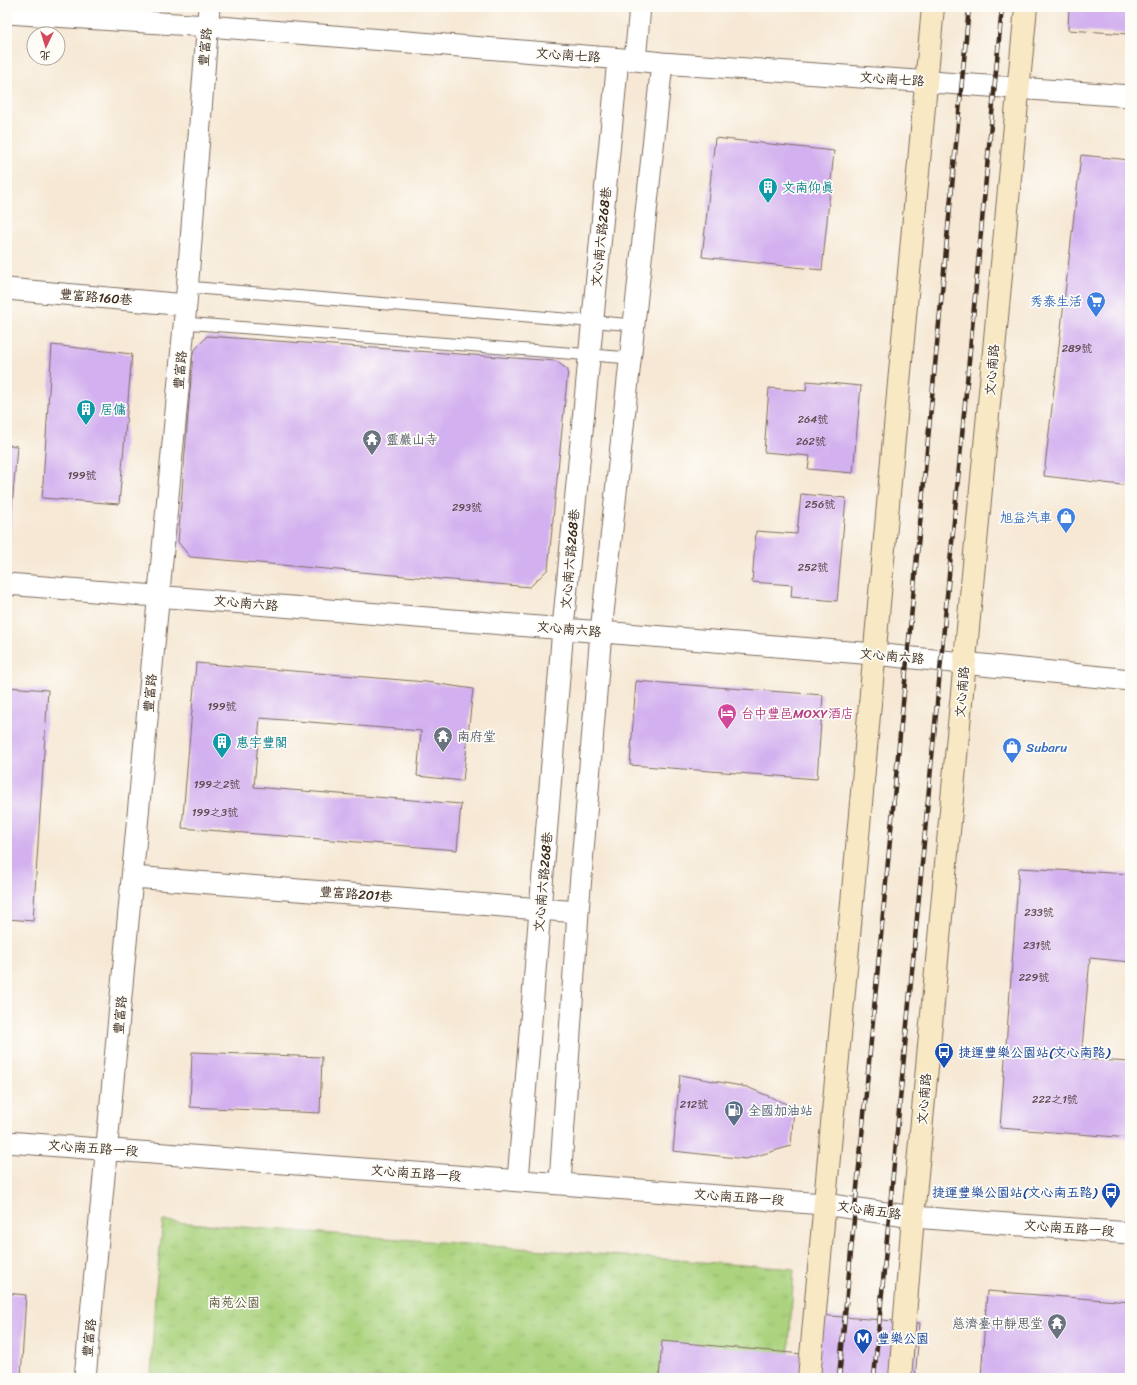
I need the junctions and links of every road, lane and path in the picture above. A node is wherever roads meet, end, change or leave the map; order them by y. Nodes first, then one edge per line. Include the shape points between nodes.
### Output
1 (640, 7) edge
2 (933, 7) edge
3 (1026, 7) edge
4 (7, 13) edge
5 (208, 17) edge
6 (627, 59) junction
7 (662, 63) junction
8 (926, 82) junction
9 (1018, 88) junction
10 (1130, 96) edge
11 (7, 289) edge
12 (186, 305) junction
13 (593, 321) junction
14 (634, 325) junction
15 (590, 354) junction
16 (630, 358) junction
17 (7, 584) edge
18 (159, 596) junction
19 (564, 628) junction
20 (601, 632) junction
21 (874, 654) junction
22 (965, 663) junction
23 (1130, 680) edge
24 (133, 877) junction
25 (541, 908) junction
26 (578, 912) junction
27 (7, 1142) edge
28 (107, 1149) junction
29 (518, 1180) junction
30 (560, 1183) junction
31 (824, 1204) junction
32 (913, 1217) junction
33 (1130, 1233) edge
34 (85, 1378) edge
35 (809, 1378) edge
36 (900, 1378) edge

1 - 6 street, 文心南六路268巷
2 - 8 main road
3 - 9 main road, 文心南路
4 - 5 street, 文心南七路
5 - 6 street, 文心南七路
5 - 12 street, 豐富路
6 - 7 street, 文心南七路
6 - 13 street, 文心南六路268巷
7 - 8 street, 文心南七路
7 - 14 street
8 - 9 street, 文心南七路
8 - 21 main road
9 - 10 street, 文心南七路
9 - 22 main road, 文心南路
11 - 12 street, 豐富路160巷
12 - 13 lane
12 - 15 lane
12 - 18 street, 豐富路
13 - 14 lane
13 - 15 street, 文心南六路268巷
14 - 16 street
15 - 16 lane
15 - 19 street, 文心南六路268巷
16 - 20 street
17 - 18 street, 文心南六路
18 - 19 street, 文心南六路
18 - 24 street, 豐富路
19 - 20 street, 文心南六路
19 - 25 street, 文心南六路268巷
20 - 21 street, 文心南六路
20 - 26 street
21 - 22 street, 文心南六路
21 - 31 main road
22 - 23 street, 文心南六路
22 - 32 main road, 文心南路
24 - 25 street, 豐富路201巷
24 - 28 street, 豐富路
25 - 26 street, 豐富路201巷
25 - 29 street, 文心南六路268巷
26 - 30 street
27 - 28 street, 文心南五路一段
28 - 29 street, 文心南五路一段
28 - 34 street, 豐富路
29 - 30 street, 文心南五路一段
30 - 31 street, 文心南五路一段
31 - 32 street, 文心南五路
31 - 35 main road
32 - 33 street, 文心南五路一段
32 - 36 main road, 文心南路

